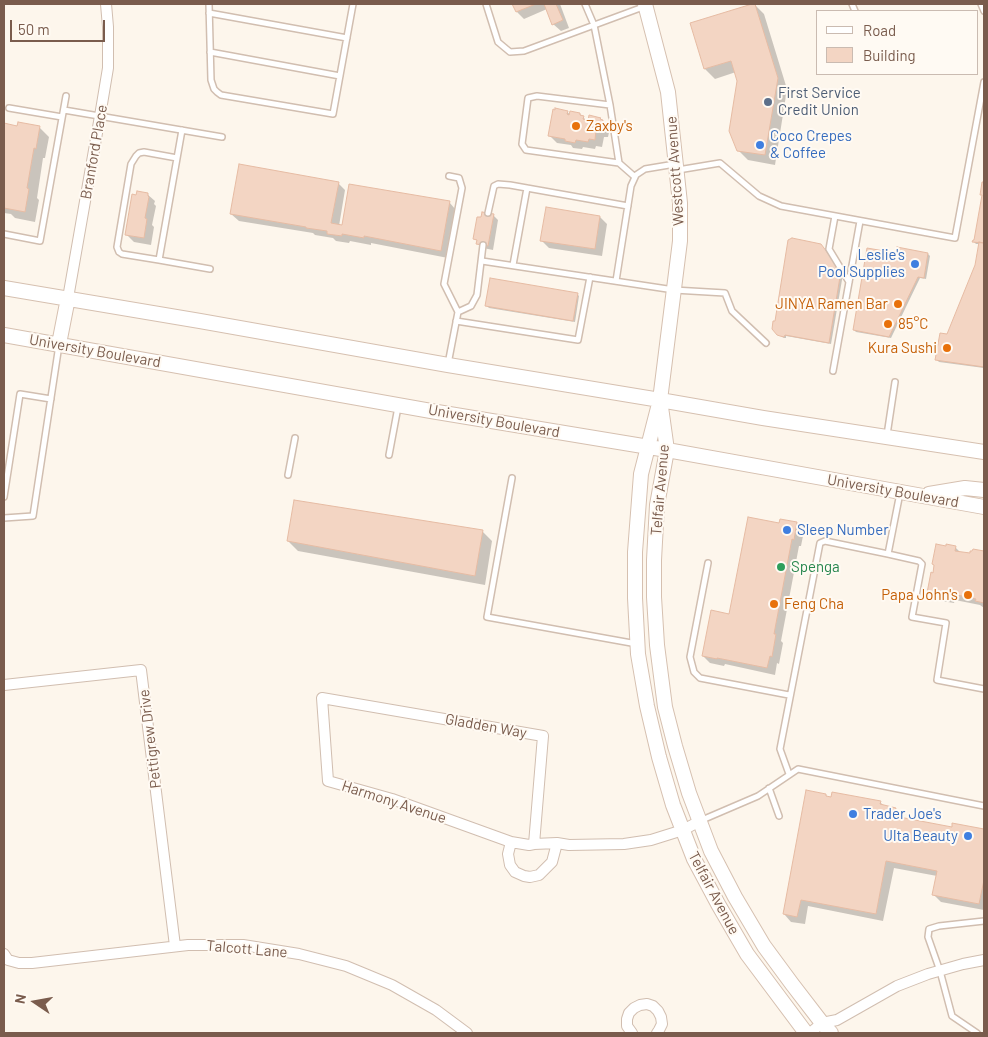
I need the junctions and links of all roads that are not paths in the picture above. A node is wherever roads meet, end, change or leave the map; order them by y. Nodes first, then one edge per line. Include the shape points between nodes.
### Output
1 (106, 4) edge
2 (209, 4) edge
3 (353, 4) edge
4 (486, 4) edge
5 (585, 4) edge
6 (648, 4) edge
7 (981, 4) edge
8 (984, 11) edge
9 (209, 13) junction
10 (594, 25) junction
11 (347, 38) junction
12 (210, 52) junction
13 (340, 76) junction
14 (984, 82) edge
15 (66, 96) dead end
16 (610, 105) junction
17 (9, 108) dead end
18 (64, 110) junction
19 (100, 116) junction
20 (62, 117) junction
21 (182, 130) junction
22 (222, 137) dead end
23 (177, 158) junction
24 (619, 163) junction
25 (677, 167) junction
26 (449, 176) dead end
27 (635, 177) junction
28 (527, 188) junction
29 (628, 206) junction
30 (488, 213) dead end
31 (835, 216) junction
32 (860, 220) junction
33 (4, 234) edge
34 (483, 245) dead end
35 (159, 260) junction
36 (482, 261) junction
37 (513, 265) junction
38 (210, 270) dead end
39 (590, 277) junction
40 (616, 281) junction
41 (849, 282) junction
42 (4, 288) edge
43 (674, 290) junction
44 (68, 298) junction
45 (458, 312) junction
46 (456, 321) junction
47 (4, 335) edge
48 (766, 343) dead end
49 (59, 344) junction
50 (448, 365) junction
51 (833, 371) dead end
52 (895, 382) dead end
53 (51, 399) junction
54 (660, 400) junction
55 (399, 405) junction
56 (295, 438) dead end
57 (886, 438) junction
58 (648, 447) junction
59 (667, 450) junction
60 (984, 452) edge
61 (389, 455) dead end
62 (288, 475) dead end
63 (512, 478) dead end
64 (984, 490) edge
65 (900, 493) junction
66 (916, 496) junction
67 (4, 497) edge
68 (984, 507) edge
69 (4, 518) edge
70 (888, 554) junction
71 (708, 563) dead end
72 (638, 644) junction
73 (4, 685) edge
74 (984, 689) edge
75 (789, 695) junction
76 (322, 698) joint
77 (789, 774) junction
78 (769, 788) junction
79 (984, 806) edge
80 (779, 816) dead end
81 (700, 821) junction
82 (683, 830) junction
83 (510, 842) junction
84 (557, 843) junction
85 (534, 844) junction
86 (984, 921) edge
87 (175, 946) junction
88 (6, 957) edge
89 (984, 960) edge
90 (940, 971) junction
91 (827, 1028) edge
92 (467, 1033) edge
93 (632, 1033) edge
94 (657, 1033) edge
95 (806, 1033) edge
96 (810, 1033) edge
97 (977, 1033) edge

1 - 19 street, Branford Place via 108,68
2 - 9 lane
3 - 11 lane
4 - 10 lane via 498,42 510,52 524,51
5 - 10 lane
6 - 10 lane
6 - 25 main road, Westcott Avenue via 668,92
7 - 8 lane
9 - 11 lane
9 - 12 lane
10 - 16 lane
11 - 13 lane
12 - 13 lane
12 - 13 lane via 211,80 220,95 333,114
14 - 32 lane via 956,238
15 - 18 lane
16 - 24 lane
16 - 24 lane via 537,96 528,98 522,144 526,150
17 - 20 lane
18 - 19 lane
18 - 20 lane
19 - 21 lane
19 - 44 street, Branford Place
20 - 33 lane via 40,240
21 - 22 lane
21 - 23 lane
23 - 35 lane
23 - 35 lane via 144,152 133,159 117,247 119,252 127,255
24 - 27 lane
25 - 27 lane via 645,169
25 - 31 lane via 720,163 759,196 781,206
25 - 43 main road, Westcott Avenue via 680,241
26 - 45 lane via 459,178 462,188 444,284
27 - 29 lane
28 - 29 lane
28 - 30 lane via 494,186
28 - 37 lane
29 - 40 lane
31 - 32 lane
31 - 41 lane via 829,249
32 - 41 lane
34 - 36 lane
35 - 38 lane
36 - 37 lane
36 - 45 lane via 471,306
37 - 39 lane
39 - 40 lane
39 - 46 lane via 578,340
40 - 43 lane
41 - 51 lane
42 - 44 main road
43 - 48 lane via 725,293 732,311
43 - 54 main road, Westcott Avenue
44 - 49 main road
44 - 50 main road
45 - 46 lane
46 - 50 lane
47 - 49 main road, University Boulevard
49 - 53 lane
49 - 55 main road, University Boulevard
50 - 54 main road
52 - 57 lane
53 - 67 lane via 20,394
53 - 69 lane via 33,516
54 - 57 main road
54 - 58 main road, Telfair Avenue
54 - 59 main road, Telfair Avenue
55 - 58 main road, University Boulevard
55 - 61 lane
56 - 62 lane
57 - 60 main road
58 - 59 main road, University Boulevard
58 - 72 main road, Telfair Avenue via 641,474 635,552
59 - 65 main road, University Boulevard
59 - 81 main road, Telfair Avenue via 657,505 654,560 657,645 665,707
63 - 72 lane via 487,617
64 - 66 main road via 965,488
65 - 66 main road, University Boulevard
65 - 70 lane
66 - 68 main road, University Boulevard
70 - 74 lane via 922,564 912,616 946,623 936,680
70 - 75 lane via 825,541 820,543
71 - 75 lane via 690,657 694,672 700,678
72 - 82 main road, Telfair Avenue via 657,749
73 - 87 street, Pettigrew Drive via 141,670
75 - 77 lane via 780,748
76 - 83 street, Harmony Avenue via 328,781 392,799
76 - 85 street, Gladden Way via 543,736
77 - 78 lane
77 - 79 lane via 798,769
78 - 80 lane
78 - 81 lane
81 - 82 street, Harmony Avenue
81 - 91 main road, Telfair Avenue via 711,851 764,946
82 - 84 street, Harmony Avenue via 652,840 624,844
82 - 95 main road, Telfair Avenue via 694,859 747,954
83 - 84 street via 510,866 515,872 530,877 539,875 552,862
83 - 85 street, Harmony Avenue
84 - 85 street, Harmony Avenue
86 - 90 lane via 929,929 928,937
87 - 88 street, Talcott Lane via 32,963 20,963
87 - 92 street, Talcott Lane via 243,945 346,966 392,985 436,1010
89 - 90 street
90 - 91 street via 897,986
90 - 97 lane via 952,1016
91 - 96 street
93 - 94 street via 627,1026 629,1013 640,1004 646,1004 653,1006 661,1017 662,1024

